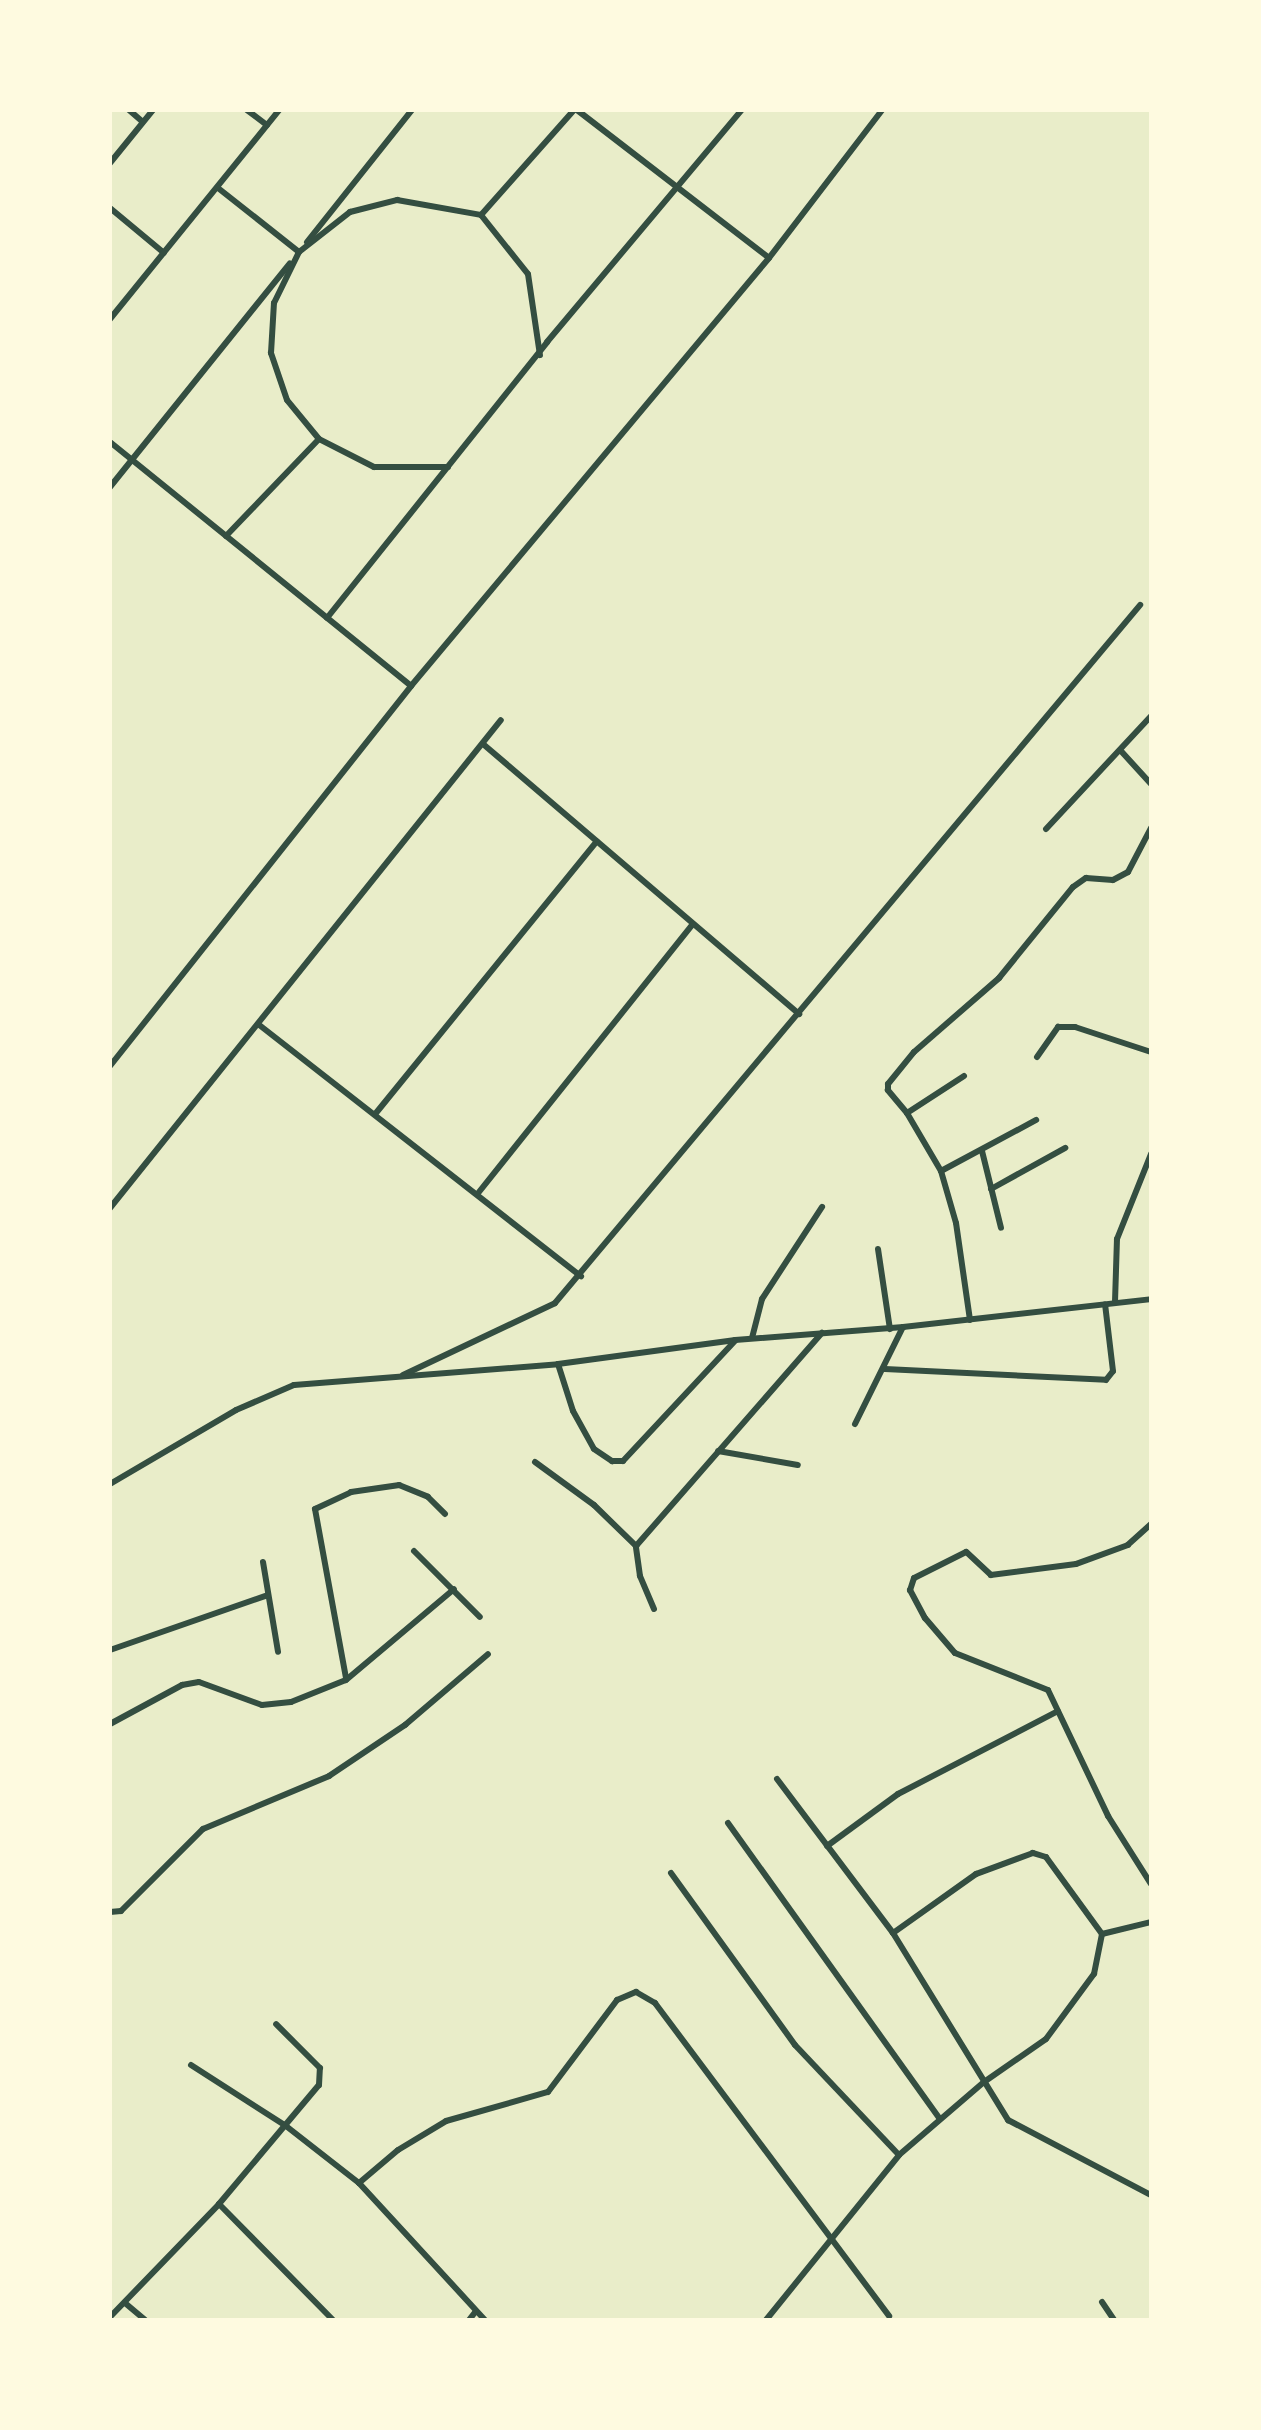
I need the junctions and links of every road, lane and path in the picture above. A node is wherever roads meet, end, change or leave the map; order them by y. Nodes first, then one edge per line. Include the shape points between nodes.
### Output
1 (128, 110) edge
2 (153, 110) edge
3 (247, 110) edge
4 (279, 110) edge
5 (412, 110) edge
6 (576, 110) edge
7 (742, 110) edge
8 (882, 110) edge
9 (142, 122) junction
10 (267, 125) junction
11 (110, 163) edge
12 (218, 188) junction
13 (675, 189) junction
14 (110, 208) edge
15 (480, 215) junction
16 (298, 252) junction
17 (164, 253) junction
18 (769, 258) junction
19 (110, 319) edge
20 (540, 355) junction
21 (319, 439) junction
22 (110, 442) edge
23 (132, 460) junction
24 (448, 467) junction
25 (110, 487) edge
26 (226, 536) junction
27 (1140, 605) dead end
28 (327, 618) junction
29 (411, 686) junction
30 (1151, 716) edge
31 (501, 720) dead end
32 (482, 744) junction
33 (1121, 751) junction
34 (1151, 784) edge
35 (1151, 828) edge
36 (1046, 830) dead end
37 (597, 841) junction
38 (692, 925) junction
39 (799, 1014) junction
40 (258, 1024) junction
41 (1151, 1052) edge
42 (1037, 1057) dead end
43 (110, 1066) edge
44 (964, 1076) dead end
45 (907, 1113) junction
46 (376, 1114) junction
47 (1036, 1120) dead end
48 (1065, 1148) dead end
49 (982, 1150) junction
50 (1151, 1154) edge
51 (941, 1171) junction
52 (992, 1189) junction
53 (479, 1192) junction
54 (822, 1207) dead end
55 (110, 1208) edge
56 (1001, 1228) dead end
57 (878, 1250) dead end
58 (581, 1276) junction
59 (1151, 1299) edge
60 (1115, 1302) junction
61 (1105, 1304) junction
62 (970, 1320) junction
63 (890, 1328) junction
64 (903, 1328) junction
65 (822, 1333) junction
66 (752, 1338) junction
67 (735, 1340) junction
68 (558, 1364) junction
69 (885, 1368) junction
70 (403, 1374) junction
71 (856, 1424) dead end
72 (717, 1450) junction
73 (535, 1462) dead end
74 (798, 1465) dead end
75 (110, 1484) edge
76 (446, 1514) dead end
77 (1148, 1527) edge
78 (636, 1546) junction
79 (414, 1552) dead end
80 (263, 1562) dead end
81 (454, 1589) junction
82 (268, 1595) junction
83 (654, 1609) dead end
84 (480, 1617) dead end
85 (110, 1650) edge
86 (278, 1652) dead end
87 (488, 1654) dead end
88 (346, 1680) junction
89 (1059, 1711) junction
90 (110, 1724) edge
91 (777, 1779) dead end
92 (728, 1823) dead end
93 (827, 1846) junction
94 (671, 1874) dead end
95 (1151, 1884) edge
96 (110, 1912) edge
97 (1151, 1922) edge
98 (893, 1933) junction
99 (1102, 1934) junction
100 (276, 2024) dead end
101 (191, 2064) dead end
102 (984, 2082) junction
103 (940, 2119) junction
104 (286, 2126) junction
105 (899, 2155) junction
106 (359, 2183) junction
107 (1151, 2195) edge
108 (219, 2204) junction
109 (835, 2239) junction
110 (1102, 2302) dead end
111 (125, 2303) junction
112 (476, 2310) junction
113 (889, 2316) dead end
114 (110, 2317) edge
115 (145, 2320) edge
116 (333, 2320) edge
117 (469, 2320) edge
118 (486, 2320) edge
119 (766, 2320) edge
120 (1114, 2320) edge

1 - 9 street
2 - 9 street
3 - 10 street
4 - 10 street
5 - 16 street
6 - 13 street
6 - 15 street
7 - 13 street
8 - 18 street
9 - 11 street
10 - 12 street
12 - 16 street
12 - 17 street
13 - 18 street
13 - 20 street
14 - 17 street
15 - 16 street via 397,200 350,212
15 - 20 street via 528,274
16 - 21 street via 274,303 272,353 288,400
16 - 23 street
17 - 19 street
18 - 29 street
20 - 24 street
21 - 24 street via 374,467
21 - 26 street
22 - 23 street
23 - 25 street
23 - 26 street
24 - 28 street
26 - 28 street
27 - 39 street
28 - 29 street
29 - 43 street
30 - 33 street
31 - 32 street
32 - 37 street
32 - 40 street
33 - 34 street
33 - 36 street
35 - 45 street via 1128,872 1113,880 1086,878 1072,887 999,978 914,1052 887,1088
37 - 38 street
37 - 46 street
38 - 39 street
38 - 53 street
39 - 58 street
40 - 46 street
40 - 55 street
41 - 42 street via 1058,1027
44 - 45 street
45 - 51 street
46 - 53 street
47 - 49 street
48 - 52 street
49 - 51 street
49 - 52 street
50 - 60 street via 1117,1239
51 - 62 street
52 - 56 street
53 - 58 street
54 - 66 street via 762,1299
57 - 63 street
58 - 70 street via 555,1303
59 - 60 street
60 - 61 street
61 - 62 street
61 - 69 street via 1113,1371 1106,1380
62 - 64 street
63 - 64 street
63 - 65 street
64 - 69 street
65 - 66 street
65 - 72 street
66 - 67 street
67 - 68 street
67 - 68 street via 623,1461 594,1449
68 - 70 street
69 - 71 street
70 - 75 street via 294,1385 269,1394
72 - 74 street
72 - 78 street
73 - 78 street via 594,1504
76 - 88 street via 399,1485 318,1503
77 - 89 street via 1106,1557 1076,1564 991,1575 966,1552 914,1578 910,1590 924,1618 956,1653 1043,1687
78 - 83 street
79 - 81 street
80 - 82 street
81 - 84 street
81 - 88 street
82 - 85 street
82 - 86 street
87 - 96 street via 405,1725 329,1776 203,1828 121,1912
88 - 90 street via 262,1706 198,1682
89 - 93 street via 898,1794
89 - 95 street via 1108,1816
91 - 93 street
92 - 103 street
93 - 98 street
94 - 105 street via 794,2046
97 - 99 street
98 - 99 street via 976,1874 1033,1853 1046,1857
98 - 102 street
99 - 102 street via 1094,1974 1046,2040
100 - 104 street via 322,2077
101 - 104 street
102 - 103 street
102 - 107 street via 1008,2120
103 - 105 street
104 - 106 street
104 - 108 street
105 - 109 street
106 - 109 street via 446,2120 548,2092 617,2000 636,1992 655,2003
106 - 112 street
108 - 111 street
108 - 116 street
109 - 113 street
109 - 119 street
110 - 120 street
111 - 114 street
111 - 115 street
112 - 117 street
112 - 118 street

